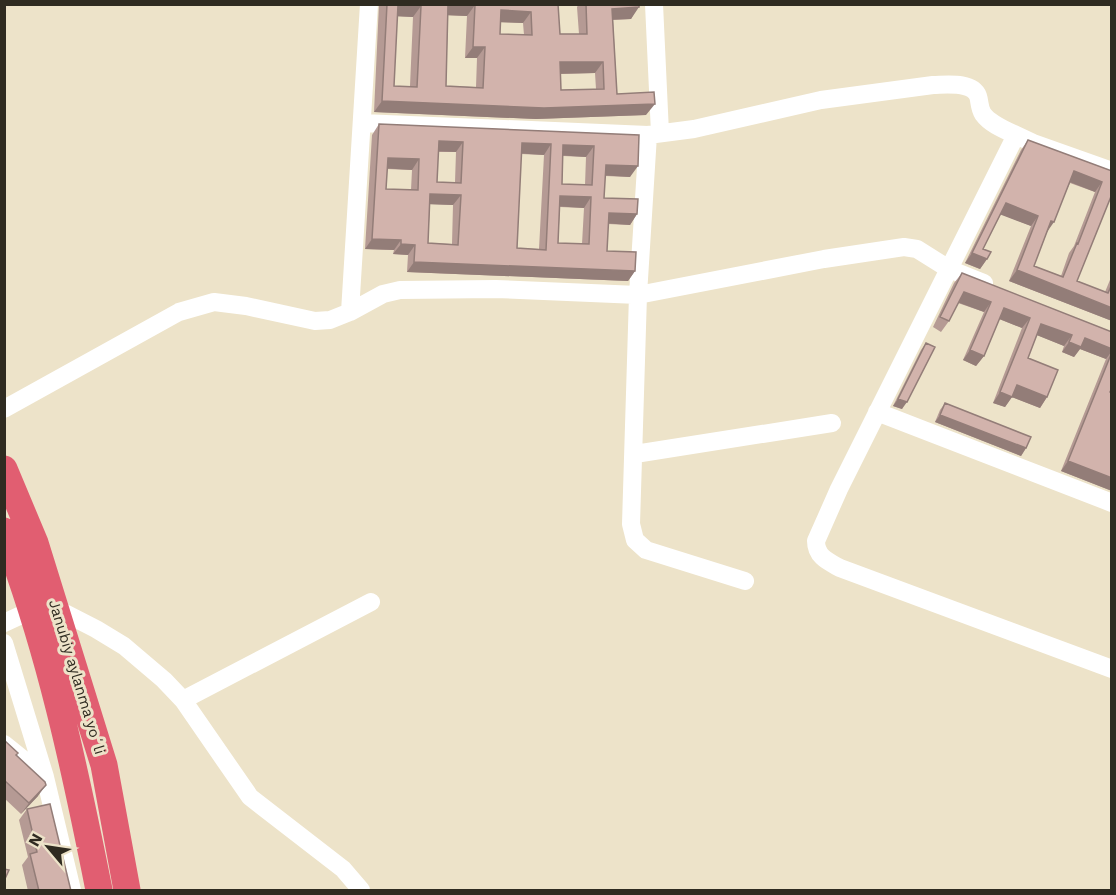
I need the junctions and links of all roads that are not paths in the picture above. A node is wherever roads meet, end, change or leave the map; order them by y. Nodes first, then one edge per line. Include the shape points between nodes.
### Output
1 (369, 4) edge
2 (654, 4) edge
3 (362, 123) junction
4 (654, 134) junction
5 (1016, 135) junction
6 (1112, 171) edge
7 (949, 269) junction
8 (1003, 291) edge
9 (638, 295) junction
10 (351, 312) junction
11 (6, 405) edge
12 (877, 412) junction
13 (832, 423) dead end
14 (635, 454) junction
15 (4, 469) edge
16 (1112, 503) edge
17 (4, 531) edge
18 (745, 581) dead end
19 (371, 602) dead end
20 (43, 609) junction
21 (4, 623) edge
22 (4, 643) edge
23 (1112, 669) edge
24 (183, 700) junction
25 (4, 744) edge
26 (45, 777) junction
27 (72, 891) edge
28 (99, 891) edge
29 (127, 891) edge
30 (361, 891) edge

1 - 3 street
2 - 4 street
3 - 4 street
3 - 10 street
4 - 5 street via 821,100 951,85 975,91 984,116
4 - 9 street
5 - 6 street
5 - 7 street
7 - 8 street
7 - 9 street via 917,249 890,248
7 - 12 street
9 - 10 street via 418,288 383,294
9 - 14 street
10 - 11 street via 315,321 214,302 179,312
12 - 16 street
12 - 23 street via 816,541 824,559
13 - 14 street
14 - 18 street via 631,524 635,540 646,550
15 - 20 highway, Janubiy aylanma yoʻli via 34,543
17 - 20 highway, Janubiy aylanma yoʻli via 23,579
19 - 24 street
20 - 21 street
20 - 24 street via 96,629 124,646
20 - 28 highway, Janubiy aylanma yoʻli
20 - 29 highway, Janubiy aylanma yoʻli via 104,765
22 - 26 street
24 - 30 street via 250,797 343,870
25 - 26 street
26 - 27 street

